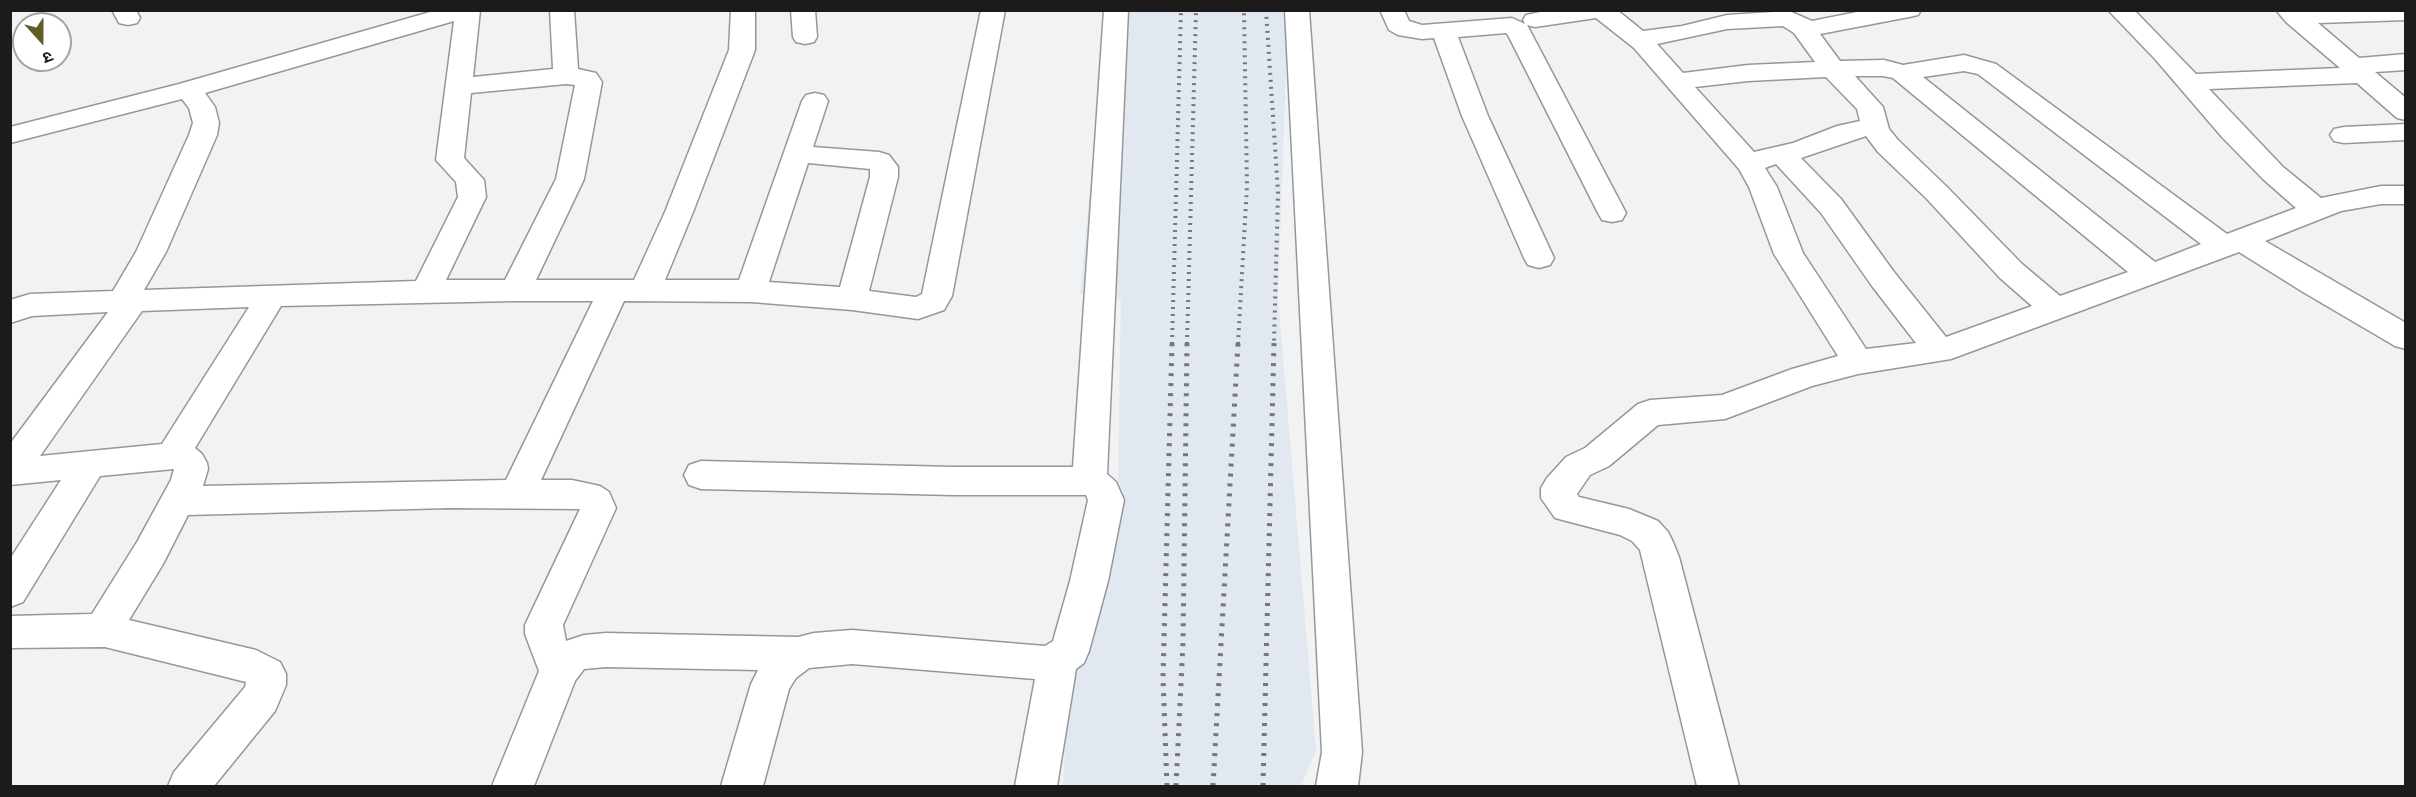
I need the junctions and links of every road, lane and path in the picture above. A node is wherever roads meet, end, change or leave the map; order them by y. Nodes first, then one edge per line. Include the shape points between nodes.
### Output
1 (467, 10) edge
2 (562, 10) edge
3 (743, 10) edge
4 (803, 10) edge
5 (993, 10) edge
6 (1116, 10) edge
7 (1296, 10) edge
8 (1392, 10) edge
9 (1909, 10) edge
10 (2120, 10) edge
11 (1603, 11) edge
12 (2406, 13) edge
13 (2291, 14) edge
14 (1527, 19) edge
15 (1791, 19) edge
16 (1444, 30) junction
17 (805, 37) dead end
18 (1638, 39) junction
19 (2406, 62) edge
20 (1833, 69) junction
21 (2357, 71) junction
22 (1902, 73) junction
23 (566, 76) junction
24 (1677, 81) junction
25 (2189, 81) junction
26 (459, 86) junction
27 (188, 90) junction
28 (815, 101) dead end
29 (2406, 112) edge
30 (1874, 126) junction
31 (2406, 132) edge
32 (10, 135) edge
33 (2344, 135) dead end
34 (798, 154) junction
35 (1782, 155) junction
36 (1750, 165) junction
37 (2406, 195) edge
38 (2318, 211) junction
39 (1612, 213) dead end
40 (2233, 244) junction
41 (1539, 258) dead end
42 (2151, 275) junction
43 (629, 290) junction
44 (426, 291) junction
45 (515, 291) junction
46 (751, 291) junction
47 (271, 297) junction
48 (852, 299) junction
49 (128, 301) junction
50 (2056, 310) junction
51 (10, 312) edge
52 (2406, 338) edge
53 (1940, 351) junction
54 (1858, 362) junction
55 (172, 456) junction
56 (90, 464) junction
57 (10, 471) edge
58 (701, 475) dead end
59 (1089, 481) junction
60 (517, 494) junction
61 (177, 501) junction
62 (10, 591) edge
63 (109, 630) junction
64 (10, 632) edge
65 (798, 654) junction
66 (1058, 660) junction
67 (559, 671) junction
68 (189, 786) edge
69 (513, 786) edge
70 (742, 786) edge
71 (1036, 786) edge
72 (1337, 786) edge
73 (1718, 786) edge

1 - 26 street
1 - 27 street
2 - 23 street
3 - 43 street via 742,50 679,212
4 - 17 street
5 - 48 street via 937,296 918,308
6 - 59 street
7 - 72 street via 1342,752
8 - 16 street via 1398,24 1407,30
9 - 15 street via 1844,24
10 - 25 street
11 - 14 street
11 - 18 street
12 - 13 street
13 - 21 street
14 - 16 street
14 - 39 street via 1520,31
15 - 18 street via 1727,22
15 - 20 street
16 - 41 street via 1475,116
18 - 24 street
19 - 21 street
20 - 22 street via 1884,68
20 - 24 street
20 - 30 street via 1870,107
21 - 25 street
21 - 29 street
22 - 40 street via 1964,63 1987,69
22 - 42 street
23 - 26 street
23 - 45 street via 587,78 589,82 570,178
24 - 36 street
25 - 38 street via 2265,165
26 - 44 street via 450,160 470,180 472,197
27 - 32 street
27 - 49 street via 202,107 206,123 203,135
28 - 34 street
30 - 35 street
30 - 50 street via 1888,146 2000,260
31 - 33 street
34 - 46 street
34 - 48 street via 879,161 884,167
35 - 36 street
35 - 53 street via 1831,206
36 - 54 street via 1763,187 1789,254
37 - 38 street via 2335,203
38 - 40 street
40 - 42 street
40 - 52 street
42 - 50 street
43 - 45 street
43 - 46 street
43 - 60 street
44 - 45 street
44 - 47 street
46 - 48 street
47 - 49 street
47 - 55 street
49 - 51 street via 30,305
49 - 57 street
50 - 53 street
53 - 54 street
54 - 73 street via 1803,377 1725,407 1650,412 1597,457 1578,466 1560,488 1559,498 1568,508 1629,524 1645,531 1655,542
55 - 56 street
55 - 61 street via 186,458 191,469
56 - 57 street
56 - 62 street
58 - 59 street
59 - 66 street via 1098,485 1106,500 1073,642 1070,651
60 - 61 street
60 - 67 street via 572,494 597,502 598,508 544,625
61 - 63 street via 150,553 110,615 106,624
63 - 64 street
63 - 68 street via 256,667 266,674 261,698
65 - 66 street via 852,647 1045,663
65 - 67 street via 606,650 570,657
65 - 70 street via 782,666 771,684
66 - 71 street
67 - 69 street

